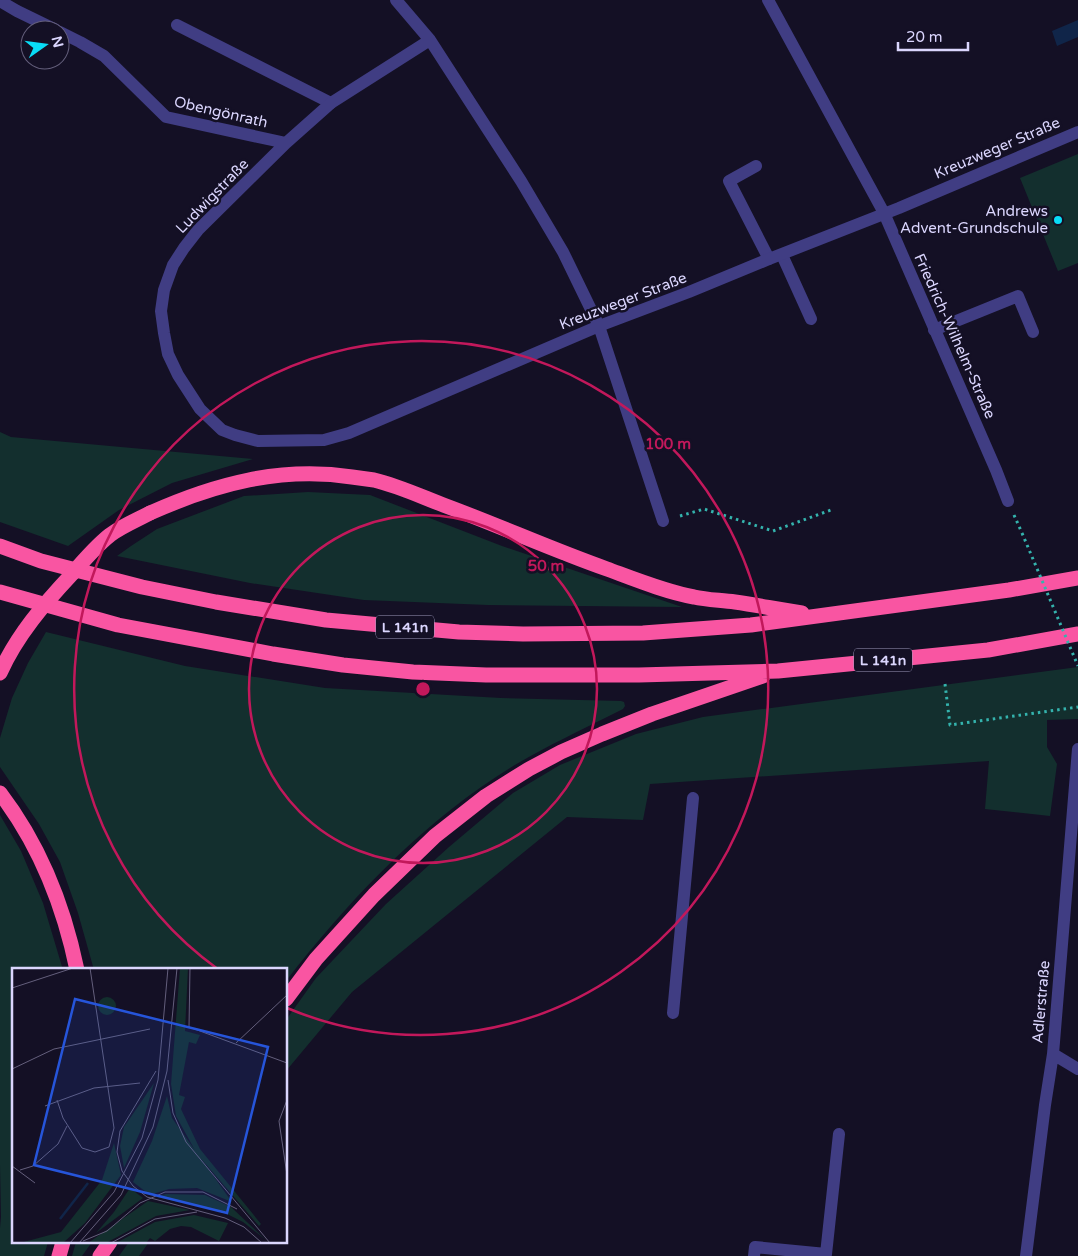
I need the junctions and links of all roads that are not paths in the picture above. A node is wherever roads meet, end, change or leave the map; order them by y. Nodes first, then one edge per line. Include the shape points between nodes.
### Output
1 (396, 0) edge
2 (768, 0) edge
3 (0, 1) edge
4 (35, 20) edge
5 (177, 25) dead end
6 (70, 37) edge
7 (430, 40) junction
8 (331, 103) junction
9 (1078, 132) edge
10 (286, 143) junction
11 (756, 166) dead end
12 (884, 213) junction
13 (776, 257) junction
14 (811, 319) dead end
15 (599, 326) junction
16 (934, 330) junction
17 (1033, 332) dead end
18 (187, 391) joint
19 (1008, 501) dead end
20 (664, 521) road end
21 (0, 546) edge
22 (1078, 578) edge
23 (0, 592) edge
24 (818, 616) junction
25 (1078, 634) edge
26 (778, 671) junction
27 (0, 673) edge
28 (1078, 749) edge
29 (0, 793) edge
30 (693, 798) dead end
31 (77, 968) edge
32 (288, 996) edge
33 (673, 1013) dead end
34 (1053, 1054) junction
35 (1078, 1069) edge
36 (840, 1134) dead end
37 (109, 1244) edge
38 (100, 1256) edge
39 (754, 1256) edge
40 (1026, 1256) edge

1 - 7 street
2 - 12 street, Friedrich-Wilhelm-Straße
3 - 4 street
5 - 8 street
6 - 10 street, Obengönrath via 104,56 166,117
7 - 8 street, Ludwigstraße
7 - 15 street via 563,252
8 - 10 street, Ludwigstraße
9 - 12 street, Kreuzweger Straße
10 - 18 street, Ludwigstraße via 198,230 173,265 161,311 168,354
11 - 13 street via 729,181
12 - 13 street, Kreuzweger Straße
12 - 16 street, Friedrich-Wilhelm-Straße
13 - 14 street
13 - 15 street, Kreuzweger Straße
15 - 18 street, Kreuzweger Straße via 349,433 324,440 258,441 235,435 222,430
15 - 20 street
16 - 17 street via 1018,296
16 - 19 street, Friedrich-Wilhelm-Straße
21 - 24 highway, L 141n via 41,561 206,600 326,620 460,632 643,633
22 - 24 highway, L 141n
23 - 26 highway, L 141n via 118,625 343,665 486,675
24 - 27 highway, bridge via 673,592 374,480 306,473 257,478 206,490 126,525 89,555 33,618
25 - 26 highway, L 141n via 988,650
26 - 32 highway via 602,734 529,769 486,796 435,836 374,895 316,959
28 - 34 street, Adlerstraße
29 - 31 highway via 33,844 55,894
30 - 33 street
34 - 35 street
34 - 40 street, Adlerstraße
36 - 39 street via 826,1254 755,1247
37 - 38 highway

